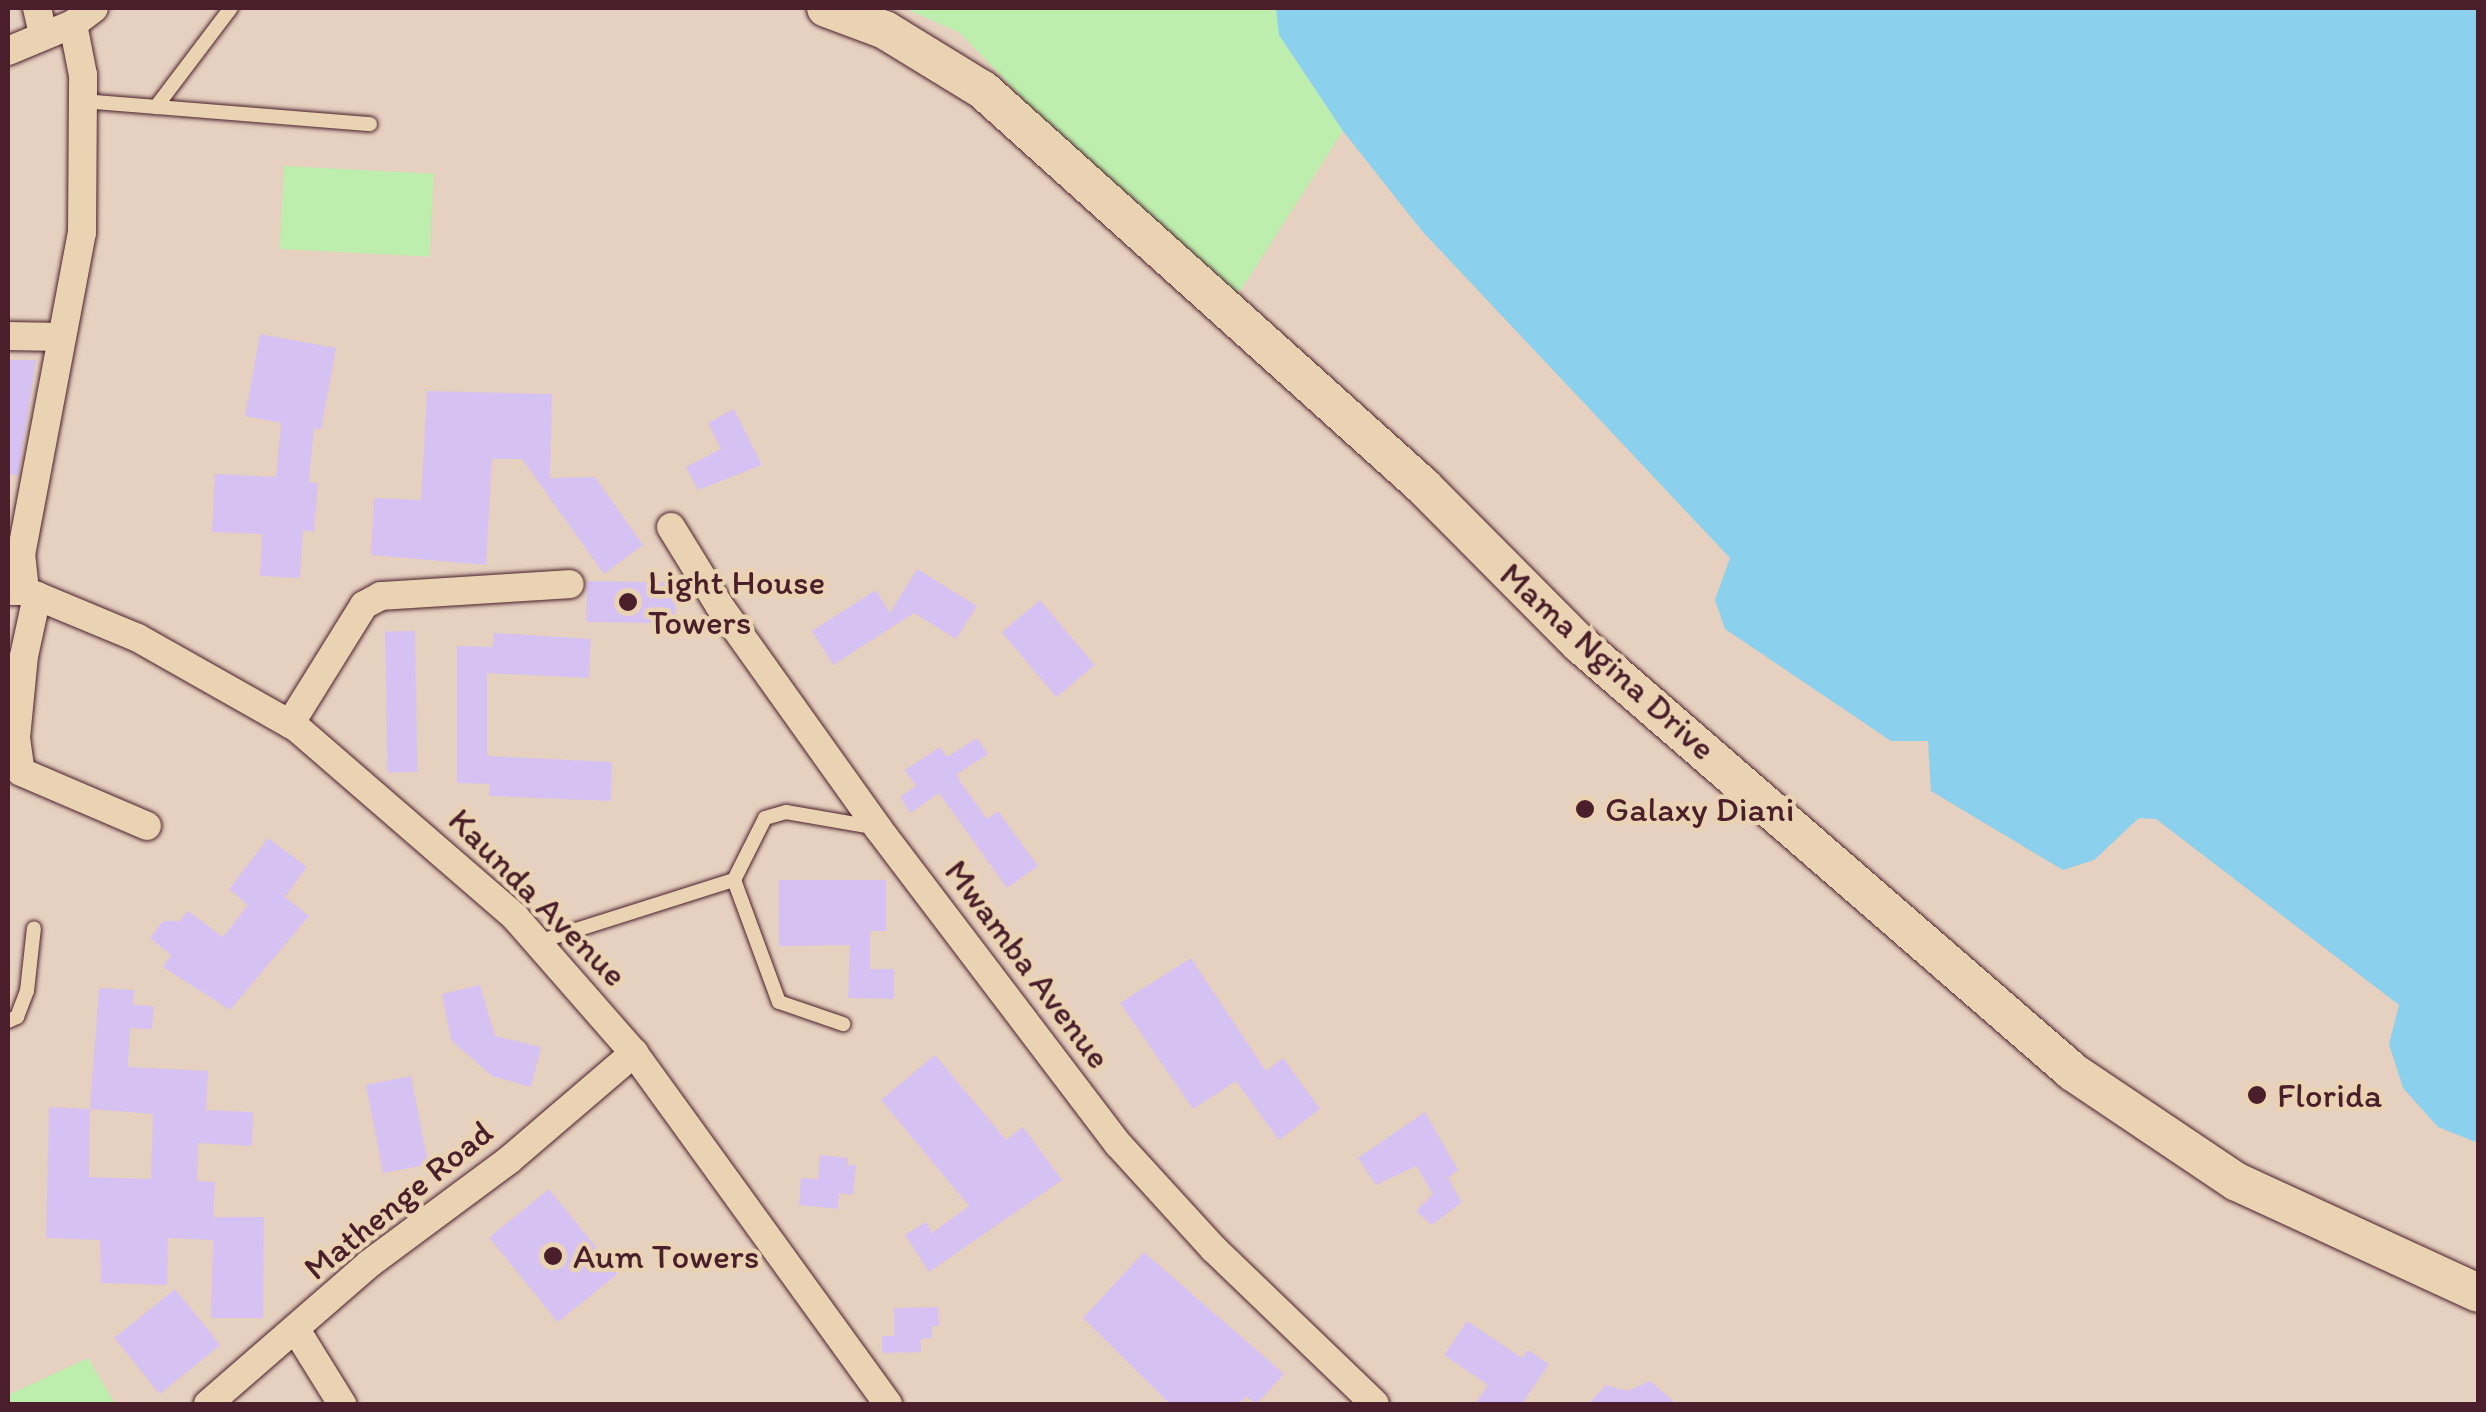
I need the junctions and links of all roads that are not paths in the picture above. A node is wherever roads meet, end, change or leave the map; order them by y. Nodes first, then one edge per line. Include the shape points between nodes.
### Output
1 (231, 8) edge
2 (826, 8) edge
3 (84, 16) edge
4 (40, 20) edge
5 (8, 51) edge
6 (83, 101) junction
7 (156, 107) junction
8 (370, 124) dead end
9 (8, 336) edge
10 (62, 337) junction
11 (671, 527) dead end
12 (570, 584) dead end
13 (23, 592) edge
14 (290, 724) junction
15 (147, 826) dead end
16 (878, 828) junction
17 (734, 880) junction
18 (34, 928) dead end
19 (538, 942) junction
20 (8, 1021) edge
21 (843, 1024) dead end
22 (634, 1053) junction
23 (2478, 1292) edge
24 (298, 1333) junction
25 (1368, 1403) edge
26 (208, 1404) edge
27 (342, 1404) edge
28 (888, 1404) edge

1 - 7 lane
2 - 23 street, Mama Ngina Drive via 884,30 983,90 1424,487 1580,644 2073,1072 2237,1182
3 - 4 street
3 - 6 street
4 - 5 street
6 - 7 lane
6 - 10 street via 82,234
7 - 8 lane
9 - 10 street
10 - 13 street via 21,555
11 - 16 street, Mwamba Avenue via 718,605
12 - 14 street via 381,596 364,605
13 - 14 street, Kaunda Avenue via 138,638
13 - 15 street via 20,772
14 - 19 street, Kaunda Avenue
16 - 17 lane via 786,812 765,818
16 - 25 street, Mwamba Avenue via 1118,1144
17 - 19 lane
17 - 21 lane via 779,1002 803,1016
18 - 20 lane via 27,991
19 - 22 street, Kaunda Avenue
22 - 24 street, Mathenge Road via 509,1160 369,1264
22 - 28 street, Kaunda Avenue
24 - 26 street, Mathenge Road
24 - 27 street

